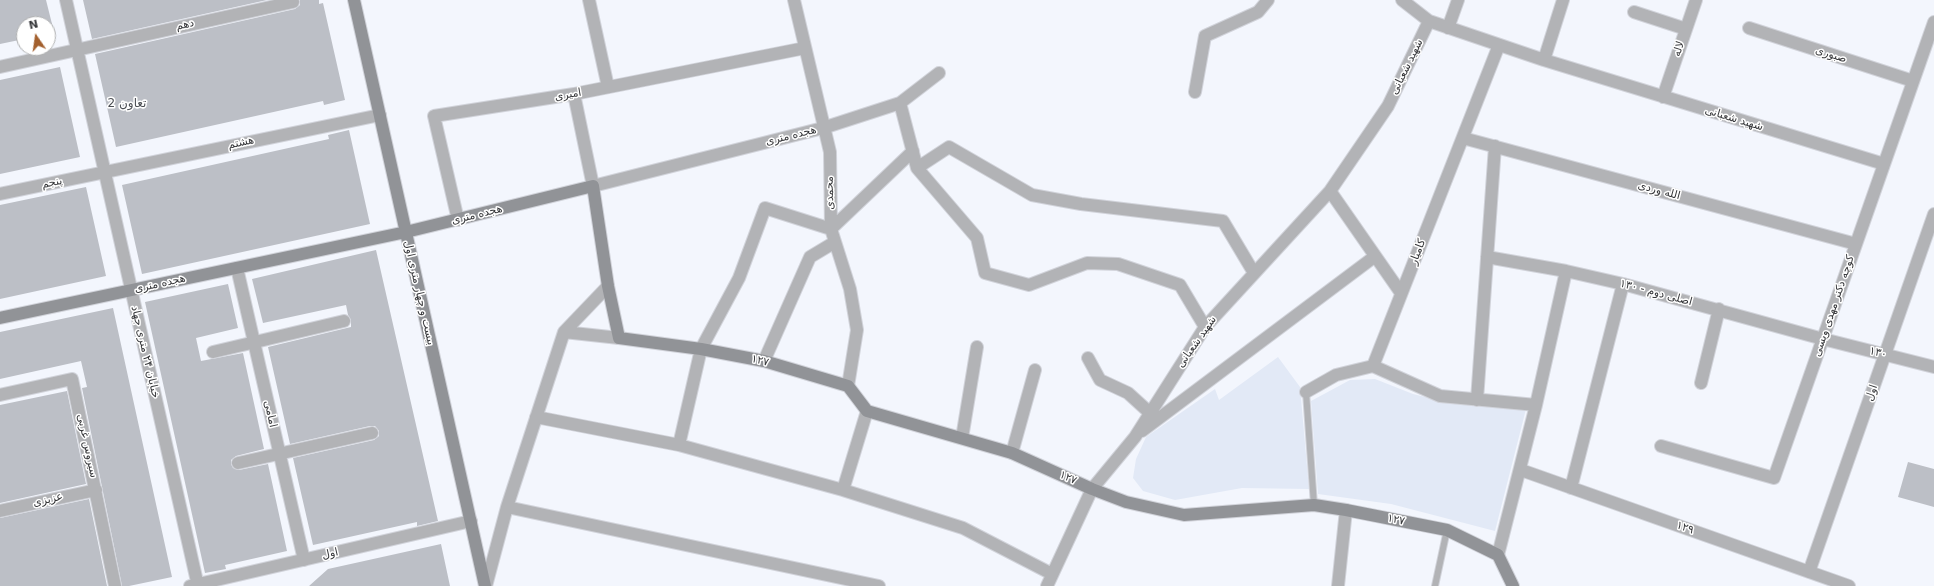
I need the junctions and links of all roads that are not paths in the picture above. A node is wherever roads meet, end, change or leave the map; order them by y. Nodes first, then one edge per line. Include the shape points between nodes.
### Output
1 (66, 0) edge
2 (354, 0) edge
3 (589, 0) edge
4 (794, 0) edge
5 (1268, 0) edge
6 (1402, 0) edge
7 (1458, 0) edge
8 (1563, 0) edge
9 (1696, 0) edge
10 (293, 2) dead end
11 (1634, 12) dead end
12 (1429, 21) junction
13 (1934, 22) edge
14 (1448, 28) junction
15 (1749, 28) dead end
16 (1686, 29) junction
17 (1499, 45) junction
18 (805, 48) junction
19 (77, 49) junction
20 (1929, 51) edge
21 (1544, 60) junction
22 (0, 66) edge
23 (939, 73) dead end
24 (1913, 81) junction
25 (608, 87) junction
26 (1195, 92) dead end
27 (574, 94) junction
28 (1663, 97) junction
29 (900, 103) junction
30 (380, 115) junction
31 (823, 128) junction
32 (1463, 138) junction
33 (1495, 146) junction
34 (913, 151) junction
35 (1884, 164) junction
36 (917, 168) junction
37 (103, 172) junction
38 (593, 186) junction
39 (1330, 191) junction
40 (0, 194) edge
41 (1934, 214) edge
42 (458, 220) junction
43 (831, 229) junction
44 (406, 232) junction
45 (835, 242) junction
46 (1856, 244) junction
47 (1374, 256) junction
48 (1487, 257) junction
49 (237, 268) junction
50 (1566, 271) junction
51 (1254, 273) junction
52 (1623, 284) junction
53 (608, 286) junction
54 (131, 290) junction
55 (1401, 293) junction
56 (1719, 309) junction
57 (0, 318) edge
58 (344, 321) dead end
59 (1205, 327) junction
60 (564, 332) junction
61 (619, 338) junction
62 (1822, 339) junction
63 (254, 342) junction
64 (977, 347) dead end
65 (701, 349) junction
66 (213, 352) dead end
67 (1885, 354) junction
68 (1088, 358) dead end
69 (764, 361) junction
70 (1372, 366) junction
71 (1934, 367) edge
72 (1035, 370) dead end
73 (1701, 383) dead end
74 (848, 386) junction
75 (1306, 392) joint
76 (0, 395) edge
77 (1477, 400) junction
78 (1536, 405) junction
79 (867, 411) junction
80 (1150, 413) junction
81 (536, 417) junction
82 (372, 433) dead end
83 (1135, 437) junction
84 (962, 438) junction
85 (680, 444) junction
86 (1661, 446) dead end
87 (1012, 453) junction
88 (280, 454) junction
89 (238, 463) dead end
90 (1521, 470) junction
91 (1571, 488) junction
92 (1092, 489) junction
93 (96, 490) junction
94 (843, 490) junction
95 (507, 506) junction
96 (1314, 506) junction
97 (1346, 510) junction
98 (0, 511) edge
99 (471, 522) junction
100 (1447, 530) junction
101 (1498, 555) junction
102 (304, 560) junction
103 (1809, 572) junction
104 (1052, 574) junction
105 (115, 586) edge
106 (195, 586) edge
107 (486, 586) edge
108 (879, 586) edge
109 (1047, 586) edge
110 (1338, 586) edge
111 (1435, 586) edge
112 (1513, 586) edge
113 (1849, 586) edge

1 - 19 street, خیابان ۲۴ متری جهاد
2 - 30 street, بیست و چهار متری اول
3 - 25 street
4 - 18 street, محمدی
5 - 26 street via 1258,12 1205,36
6 - 12 street
7 - 14 street
8 - 21 street
9 - 16 street, لاله
10 - 19 street, دهم
11 - 16 street
12 - 14 street, شهید شعبانی
12 - 39 street, شهید شعبانی via 1388,106
13 - 20 street, کوچه دکتر مهدی ویسی
14 - 17 street, شهید شعبانی
15 - 24 street, صبوری
16 - 28 street, لاله
17 - 21 street, شهید شعبانی
17 - 32 street, کامیار
18 - 25 street, امیری
18 - 31 street, محمدی
19 - 22 street, دهم
19 - 37 street, خیابان ۲۴ متری جهاد
20 - 24 street, کوچه دکتر مهدی ویسی
21 - 28 street, شهید شعبانی
23 - 29 street, هجده متری
24 - 35 street, کوچه دکتر مهدی ویسی
25 - 27 street, امیری
27 - 38 street
27 - 42 street, امیری via 434,116
28 - 35 street, شهید شعبانی
29 - 31 street, هجده متری
29 - 34 street
30 - 37 street, هشتم
30 - 44 street, بیست و چهار متری اول
31 - 38 street, هجده متری
31 - 43 street, محمدی via 830,152
32 - 33 street, الله وردی
32 - 55 street, کامیار
33 - 46 street, الله وردی
33 - 48 street
34 - 36 street
34 - 43 street
35 - 46 street, کوچه دکتر مهدی ویسی
36 - 51 street via 949,147 1032,195 1081,204 1223,221
36 - 59 street via 978,238 984,273 1029,286 1088,263 1118,264 1180,285
37 - 40 street, پنجم
37 - 54 street, خیابان ۲۴ متری جهاد
38 - 42 street, هجده متری
38 - 53 street
39 - 47 street
39 - 51 street, شهید شعبانی
41 - 67 street, اول
42 - 44 street, هجده متری
43 - 45 street, محمدی
43 - 65 street via 766,208 739,278
44 - 49 street, هجده متری
44 - 99 street, بیست و چهار متری اول
45 - 69 street via 810,257
45 - 74 street, محمدی via 850,289 857,330
46 - 62 street, کوچه دکتر مهدی ویسی
47 - 55 street
47 - 83 street
48 - 50 street, اصلی دوم - ۱۳۰
48 - 77 street
49 - 54 street, هجده متری
49 - 63 street, امامی
50 - 52 street, اصلی دوم - ۱۳۰
50 - 78 street
51 - 59 street, شهید شعبانی
52 - 56 street, اصلی دوم - ۱۳۰
52 - 91 street
53 - 60 street
53 - 61 street
54 - 57 street, هجده متری
54 - 106 street, خیابان ۲۴ متری جهاد
55 - 70 street, کامیار
56 - 62 street, اصلی دوم - ۱۳۰
56 - 73 street
58 - 63 street
59 - 80 street, شهید شعبانی
60 - 61 street
60 - 81 street
61 - 65 street, ۱۲۷
62 - 67 street, ۱۳۰
62 - 86 street, کوچه دکتر مهدی ویسی via 1774,478
63 - 66 street
63 - 88 street, امامی
64 - 84 street
65 - 69 street, ۱۲۷
65 - 85 street
67 - 71 street, ۱۳۰
67 - 103 street, اول
68 - 80 street via 1100,380 1128,393
69 - 74 street, ۱۲۷
70 - 75 street via 1336,375
70 - 77 street via 1440,396
72 - 87 street
74 - 79 street
75 - 96 lane
76 - 93 street, سیروس غربی via 72,379
77 - 78 street
78 - 90 street
79 - 84 street, ۱۲۷
79 - 94 street
80 - 83 street, شهید شعبانی
81 - 85 street
81 - 95 street
82 - 88 street
83 - 92 street, شهید شعبانی
84 - 87 street, ۱۲۷
85 - 94 street
87 - 92 street, ۱۲۷
88 - 89 street
88 - 102 street, امامی
90 - 91 street, ۱۲۹
90 - 101 street
91 - 103 street, ۱۲۹
92 - 96 street, ۱۲۷ via 1126,502 1184,515
92 - 104 street, شهید شعبانی
93 - 98 street, عزیزی
93 - 105 street, سیروس غربی
94 - 104 street via 963,528
95 - 107 street
95 - 108 street
96 - 97 street, ۱۲۷
97 - 100 street, ۱۲۷
97 - 110 street
99 - 102 street, اول
99 - 107 street, بیست و چهار متری اول
100 - 101 street, ۱۲۷
100 - 111 lane
101 - 112 street
102 - 106 street, اول
103 - 113 street, ۱۲۹
104 - 109 street, شهید شعبانی

